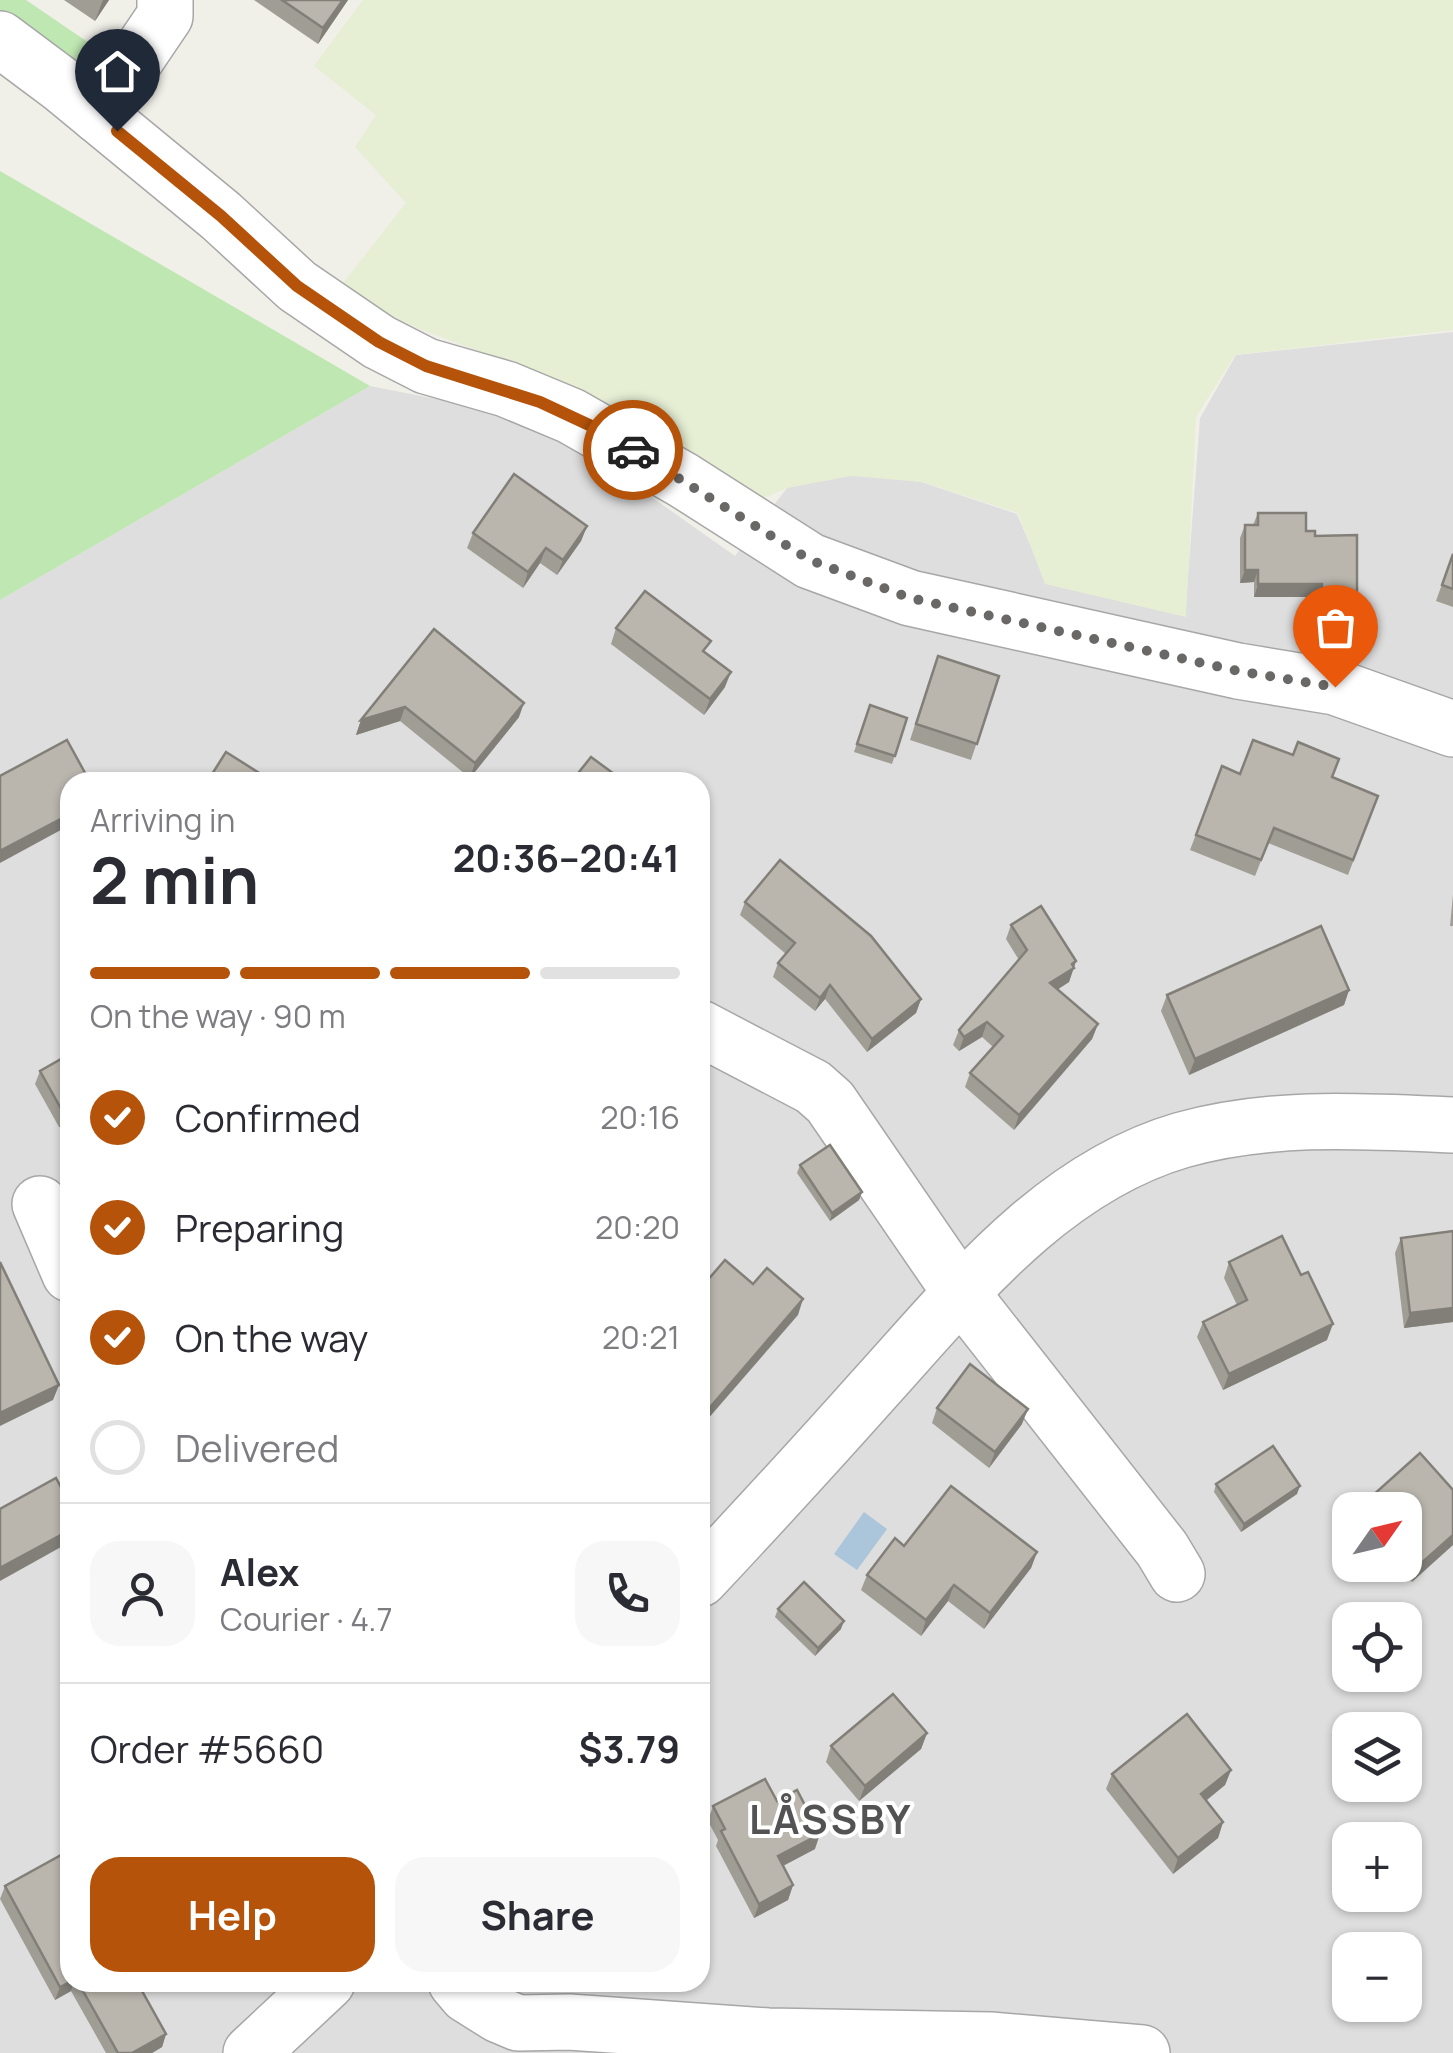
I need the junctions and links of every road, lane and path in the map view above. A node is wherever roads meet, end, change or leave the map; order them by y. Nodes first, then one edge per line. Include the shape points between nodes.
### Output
1 (165, 0) edge
2 (0, 39) edge
3 (98, 115) junction
4 (1453, 729) edge
5 (710, 1033) edge
6 (1453, 1125) edge
7 (40, 1204) dead end
8 (60, 1251) edge
9 (961, 1293) junction
10 (710, 1568) edge
11 (1177, 1574) dead end
12 (315, 1992) edge
13 (464, 1992) edge
14 (251, 2053) edge
15 (1142, 2053) edge

1 - 3 street via 165,16
2 - 3 street
3 - 4 street via 297,286 379,342 426,366 571,416 810,560 910,598 1335,687
5 - 9 street via 830,1102
6 - 9 street via 1339,1120 1182,1140 1078,1189
7 - 8 street
9 - 10 street
9 - 11 street
12 - 14 street
13 - 15 street via 518,2023 990,2040

